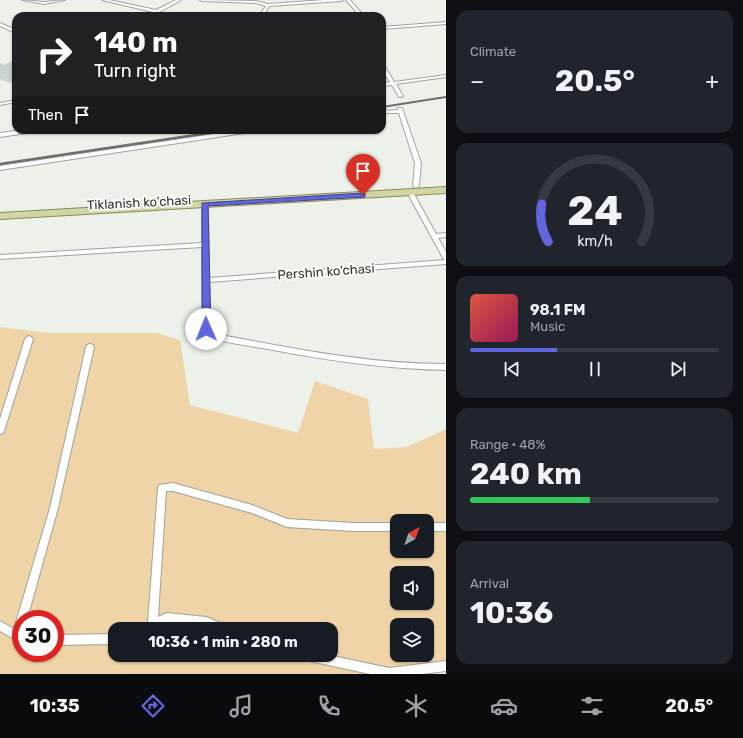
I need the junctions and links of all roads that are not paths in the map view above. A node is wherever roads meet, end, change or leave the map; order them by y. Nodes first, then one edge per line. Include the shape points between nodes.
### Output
1 (24, 0) edge
2 (63, 0) edge
3 (104, 0) edge
4 (179, 0) edge
5 (202, 0) edge
6 (337, 0) edge
7 (341, 0) edge
8 (348, 0) edge
9 (255, 1) edge
10 (268, 5) junction
11 (156, 11) joint
12 (264, 12) edge
13 (358, 12) edge
14 (446, 22) edge
15 (0, 24) edge
16 (386, 28) edge
17 (12, 30) edge
18 (386, 72) edge
19 (446, 76) edge
20 (394, 83) junction
21 (386, 84) edge
22 (401, 96) dead end
23 (12, 102) edge
24 (0, 104) edge
25 (386, 112) edge
26 (12, 133) edge
27 (225, 134) edge
28 (0, 135) edge
29 (0, 168) edge
30 (446, 184) edge
31 (413, 189) junction
32 (446, 190) edge
33 (205, 204) junction
34 (0, 210) edge
35 (0, 216) edge
36 (446, 235) edge
37 (435, 236) junction
38 (205, 245) junction
39 (0, 256) edge
40 (446, 258) edge
41 (446, 262) edge
42 (206, 280) junction
43 (29, 340) dead end
44 (90, 347) dead end
45 (446, 367) edge
46 (0, 431) edge
47 (390, 527) edge
48 (434, 527) edge
49 (446, 527) edge
50 (25, 610) edge
51 (150, 622) edge
52 (159, 622) edge
53 (206, 622) edge
54 (0, 626) edge
55 (12, 632) edge
56 (108, 639) edge
57 (64, 640) edge
58 (338, 662) edge
59 (446, 666) edge

1 - 2 street via 44,3
3 - 11 street
4 - 11 street
5 - 9 street
6 - 7 street
6 - 10 street
8 - 13 street
9 - 10 street
10 - 12 street
14 - 16 street
15 - 17 street
18 - 20 street
19 - 20 street
20 - 21 street
20 - 22 street
23 - 24 street
25 - 31 street via 401,110 418,163
26 - 28 street
27 - 29 street
30 - 31 main road, Tiklanish ko'chasi
31 - 32 main road
31 - 33 main road
31 - 34 main road, Tiklanish ko'chasi
31 - 37 street
33 - 35 main road
33 - 38 street
36 - 37 street
37 - 40 street
38 - 39 street
38 - 42 street
41 - 42 street, Pershin ko'chasi
42 - 45 street via 206,329 213,336 307,354 414,368
43 - 46 street
44 - 50 street via 54,508
47 - 51 street via 287,523 252,509 173,487 162,488
48 - 49 street
52 - 53 street via 167,618
54 - 55 street
56 - 57 street
58 - 59 street via 389,673

